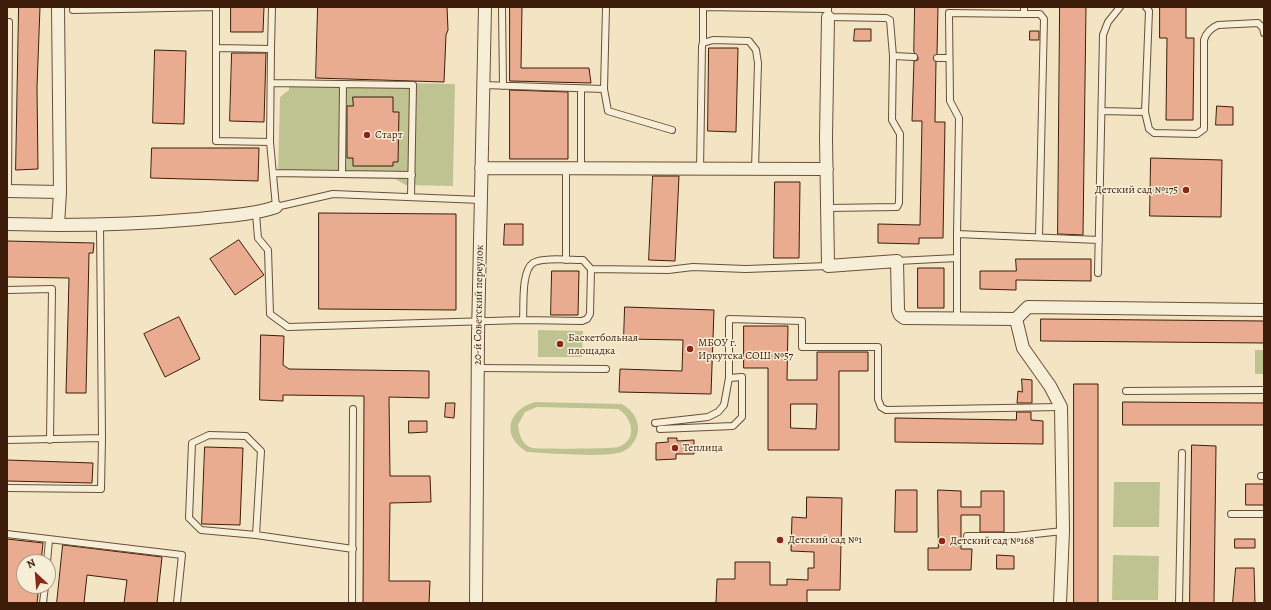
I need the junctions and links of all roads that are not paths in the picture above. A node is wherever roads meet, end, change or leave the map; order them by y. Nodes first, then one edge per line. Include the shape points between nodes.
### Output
1 (58, 7) edge
2 (216, 7) edge
3 (272, 7) edge
4 (485, 7) edge
5 (502, 7) edge
6 (606, 7) edge
7 (703, 7) edge
8 (1024, 7) edge
9 (1120, 7) edge
10 (1146, 7) edge
11 (73, 10) dead end
12 (949, 10) edge
13 (828, 11) edge
14 (1024, 14) junction
15 (7, 22) edge
16 (1264, 34) edge
17 (702, 43) junction
18 (216, 48) junction
19 (271, 49) junction
20 (893, 56) junction
21 (914, 57) dead end
22 (936, 58) dead end
23 (948, 58) junction
24 (271, 83) junction
25 (343, 84) junction
26 (483, 85) junction
27 (503, 86) junction
28 (581, 89) junction
29 (604, 89) junction
30 (1102, 111) junction
31 (1145, 112) junction
32 (672, 130) dead end
33 (270, 142) junction
34 (481, 168) junction
35 (566, 168) junction
36 (581, 169) junction
37 (755, 169) junction
38 (827, 169) junction
39 (700, 170) junction
40 (274, 173) junction
41 (342, 174) junction
42 (412, 175) junction
43 (8, 191) edge
44 (60, 192) junction
45 (411, 197) junction
46 (481, 200) junction
47 (276, 207) junction
48 (827, 208) junction
49 (256, 214) junction
50 (7, 224) edge
51 (58, 225) junction
52 (100, 225) junction
53 (956, 234) junction
54 (1039, 237) junction
55 (1099, 240) junction
56 (957, 258) junction
57 (566, 260) junction
58 (897, 261) junction
59 (828, 266) junction
60 (591, 269) junction
61 (1098, 273) dead end
62 (7, 290) edge
63 (1264, 310) edge
64 (958, 319) junction
65 (1016, 319) junction
66 (523, 320) junction
67 (479, 322) junction
68 (478, 368) junction
69 (606, 369) dead end
70 (729, 378) junction
71 (1264, 390) edge
72 (1126, 391) dead end
73 (1061, 408) junction
74 (353, 409) dead end
75 (655, 423) dead end
76 (660, 429) dead end
77 (102, 438) junction
78 (7, 440) edge
79 (50, 440) junction
80 (1182, 453) dead end
81 (7, 488) edge
82 (1231, 514) dead end
83 (1264, 514) edge
84 (1063, 531) junction
85 (7, 534) edge
86 (256, 535) junction
87 (967, 536) dead end
88 (49, 540) junction
89 (353, 549) junction
90 (48, 554) edge
91 (177, 603) edge
92 (352, 603) edge
93 (476, 603) edge
94 (1060, 603) edge
95 (1179, 603) edge

1 - 44 street
2 - 11 lane
2 - 18 lane
3 - 19 lane
4 - 26 street, 20-й Советский переулок
5 - 27 lane
6 - 29 lane
7 - 13 lane
7 - 17 lane
8 - 14 lane
9 - 30 lane via 1108,22 1103,34
10 - 31 lane via 1149,11
12 - 14 lane
12 - 23 lane
13 - 20 lane via 890,20
13 - 38 street
14 - 54 lane via 1040,14 1044,19
15 - 43 lane
16 - 31 lane via 1258,23 1218,26 1205,35 1204,129 1201,132 1154,133 1149,129
17 - 37 lane via 713,40 748,41 756,50 758,63
17 - 39 lane
18 - 19 lane
18 - 33 lane via 216,141
19 - 24 lane
20 - 21 lane
20 - 48 lane via 892,120 900,134 899,203 892,209
22 - 23 lane
23 - 53 lane via 950,100 959,118
24 - 25 lane
24 - 33 lane
25 - 41 lane
25 - 42 lane via 413,85
26 - 27 lane
26 - 34 street, 20-й Советский переулок
27 - 28 lane
28 - 29 lane
28 - 36 lane
29 - 32 lane via 608,111
30 - 31 lane
30 - 55 lane
33 - 40 lane
34 - 35 street
34 - 46 street, 20-й Советский переулок
35 - 36 street
35 - 57 lane
36 - 39 street
37 - 38 street
37 - 39 street
38 - 48 street
40 - 41 lane
40 - 47 lane
41 - 42 lane
42 - 45 lane
43 - 44 street
44 - 51 street
45 - 46 lane
45 - 47 lane via 333,194
46 - 67 street, 20-й Советский переулок
47 - 49 street
48 - 59 street
49 - 52 street
49 - 67 lane via 258,238 268,250 270,314 288,327
50 - 51 street
51 - 52 street
52 - 77 lane
53 - 54 lane
53 - 56 lane
54 - 55 lane
55 - 61 lane
56 - 58 lane
56 - 64 lane
57 - 60 lane via 582,260
57 - 66 lane via 540,260 528,268
58 - 59 street
58 - 64 street via 900,315 904,318
59 - 60 lane
60 - 66 lane via 590,314 587,319 582,322
62 - 79 lane via 52,289
63 - 65 street via 1028,307
64 - 65 street
65 - 73 street via 1023,348 1050,386
66 - 67 lane
67 - 68 street, 20-й Советский переулок
68 - 69 lane
68 - 93 street, 20-й Советский переулок
70 - 73 lane via 729,319 802,321 802,347 878,347 878,399 881,407 886,410
70 - 75 lane via 724,405 718,412 708,417
70 - 76 lane via 742,377 742,417 733,426
71 - 72 lane
73 - 84 street
74 - 89 lane
77 - 79 lane
77 - 81 lane via 101,489
78 - 79 lane
80 - 95 lane
82 - 83 lane
84 - 87 lane via 1016,536
84 - 94 street
85 - 88 lane
86 - 86 lane via 201,530 189,518 192,443 210,435 246,436 261,451
86 - 89 lane
88 - 90 lane
88 - 91 lane via 182,555
89 - 92 lane

